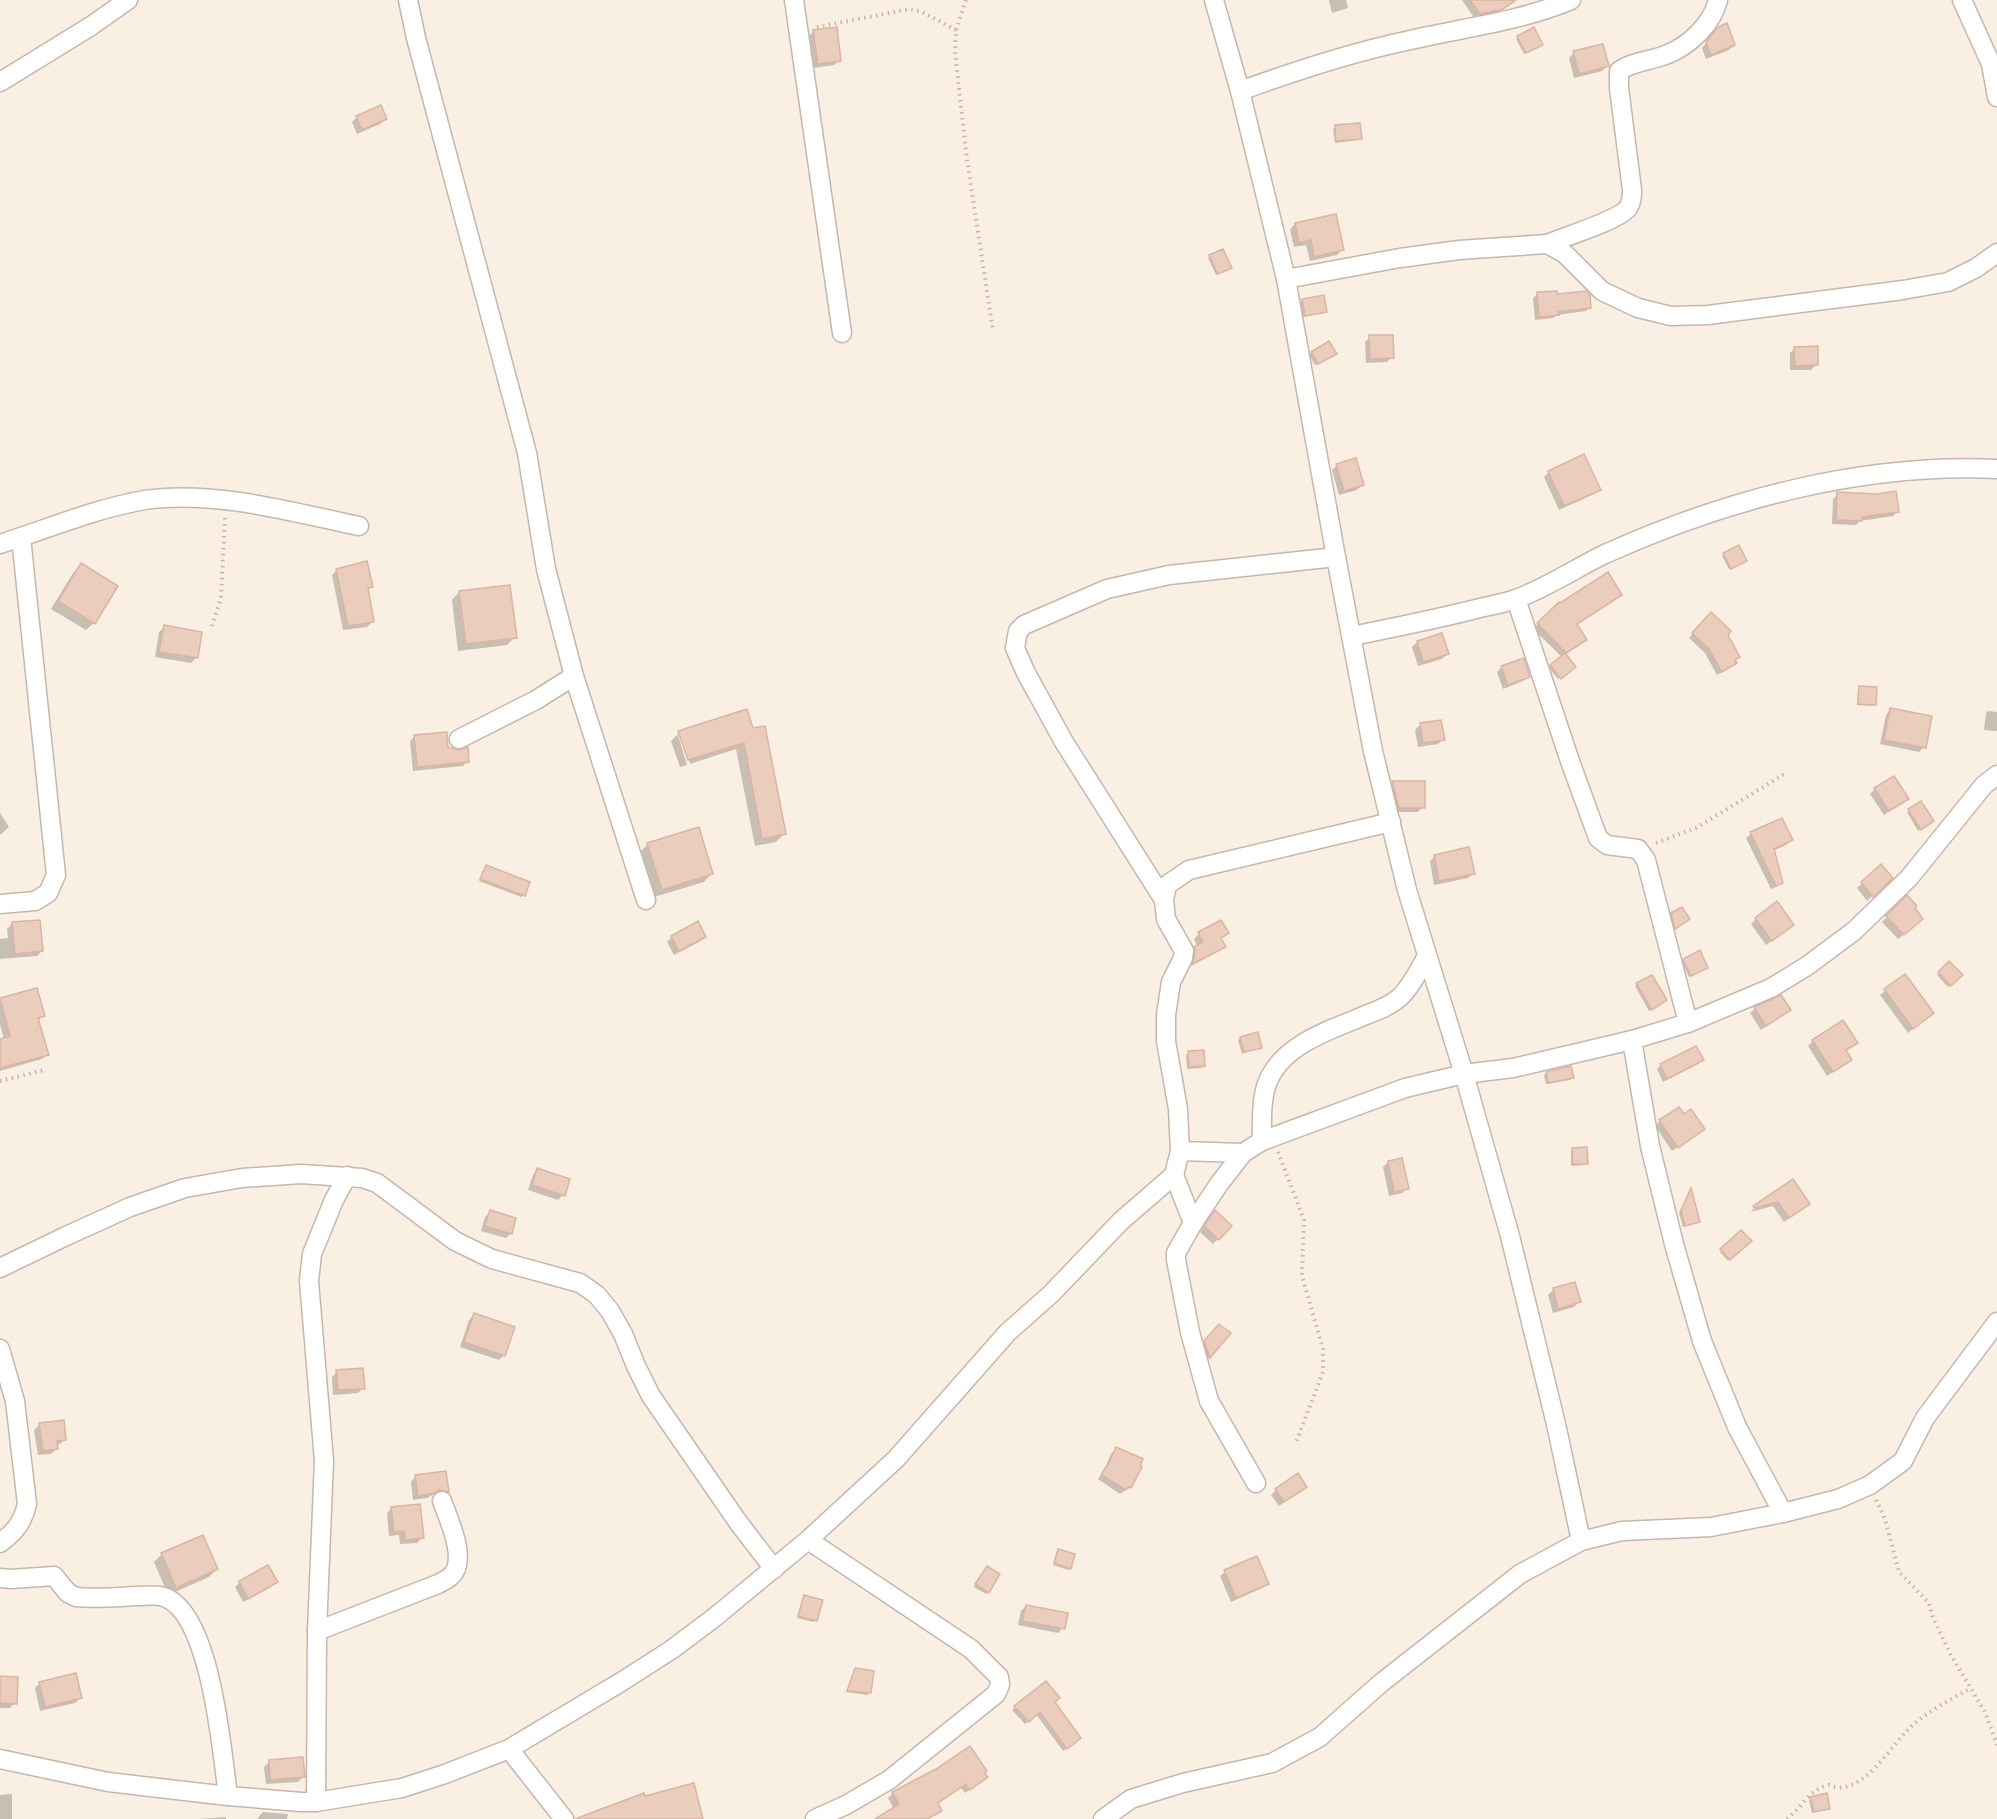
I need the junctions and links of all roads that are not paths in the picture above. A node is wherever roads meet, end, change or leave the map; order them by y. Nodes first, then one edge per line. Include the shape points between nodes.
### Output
1 (128, 0) edge
2 (408, 0) edge
3 (794, 0) edge
4 (1214, 0) edge
5 (1571, 0) edge
6 (1718, 0) edge
7 (1962, 0) edge
8 (0, 82) edge
9 (1240, 91) junction
10 (1997, 97) edge
11 (1547, 244) junction
12 (1997, 253) edge
13 (1286, 279) junction
14 (842, 333) dead end
15 (1997, 469) edge
16 (359, 526) dead end
17 (21, 537) junction
18 (0, 544) edge
19 (1336, 557) junction
20 (1516, 599) junction
21 (1352, 636) junction
22 (574, 676) junction
23 (459, 739) dead end
24 (1997, 775) edge
25 (1391, 822) junction
26 (646, 900) dead end
27 (1164, 900) junction
28 (0, 904) edge
29 (1427, 956) junction
30 (1688, 1023) junction
31 (1632, 1041) junction
32 (1464, 1074) junction
33 (1268, 1139) junction
34 (1180, 1151) junction
35 (1243, 1153) junction
36 (1174, 1175) junction
37 (347, 1176) junction
38 (1192, 1223) junction
39 (0, 1268) edge
40 (1997, 1322) edge
41 (0, 1349) edge
42 (1256, 1483) dead end
43 (442, 1501) dead end
44 (1783, 1513) junction
45 (808, 1540) junction
46 (1581, 1541) junction
47 (0, 1543) edge
48 (774, 1569) junction
49 (0, 1578) edge
50 (317, 1631) junction
51 (509, 1749) junction
52 (0, 1760) edge
53 (228, 1796) junction
54 (316, 1802) junction
55 (564, 1819) edge
56 (815, 1819) edge
57 (1103, 1819) edge

1 - 8 street
2 - 22 street via 527,453 546,569
3 - 14 street
4 - 9 street
5 - 9 street via 1509,20 1336,57
6 - 11 street via 1706,25 1684,45 1668,55 1619,71 1632,190 1627,210
7 - 10 street via 1991,64
9 - 13 street
11 - 12 street via 1564,253 1602,291 1638,309 1671,316 1756,310 1948,282
11 - 13 street via 1459,250
13 - 19 street
15 - 20 street via 1916,470 1785,491 1710,512 1662,531
16 - 17 street via 225,500 174,497 111,508
17 - 18 street
17 - 28 street via 56,875 48,893 34,900
19 - 21 street
19 - 27 street via 1159,577 1107,590 1018,631 1015,648 1026,673 1064,742
20 - 21 street
20 - 30 street via 1598,838 1606,845 1638,849 1646,860
21 - 25 street via 1373,751
22 - 23 street
22 - 26 street
24 - 30 street via 1984,785 1908,878 1854,931 1771,988
25 - 27 street via 1189,870 1167,885
25 - 29 street
27 - 34 street via 1166,919 1184,951 1171,982 1166,1015
29 - 32 street
29 - 33 street via 1401,997 1314,1036 1292,1050 1272,1073 1264,1093
30 - 31 street
31 - 32 street via 1513,1068
31 - 44 street via 1650,1146 1702,1341 1737,1427
32 - 33 street via 1405,1088
32 - 46 street via 1509,1236
33 - 35 street
34 - 35 street
34 - 36 street
35 - 38 street
36 - 38 street
36 - 45 street via 1008,1332 896,1460
37 - 39 street via 254,1177 185,1188 130,1207
37 - 48 street via 377,1184 455,1241 492,1259 580,1283 597,1295 623,1334 651,1396
37 - 50 street via 312,1254 309,1281 324,1461
38 - 42 street via 1176,1253 1190,1332 1209,1401
40 - 44 street via 1925,1418 1903,1461 1870,1485 1838,1499
41 - 47 street via 15,1401 27,1504 17,1529
43 - 50 street via 459,1559 452,1576
44 - 46 street via 1711,1527 1622,1531
45 - 48 street
45 - 56 street via 971,1649 999,1677 1000,1685 996,1694 888,1780
46 - 57 street via 1520,1574 1380,1683 1320,1737 1272,1763 1131,1799
48 - 51 street via 671,1650
49 - 53 street via 54,1576 76,1597 164,1597 179,1608 194,1629 205,1661 218,1714
50 - 54 street
51 - 54 street via 402,1788
51 - 55 street
52 - 53 street via 108,1782
53 - 54 street

